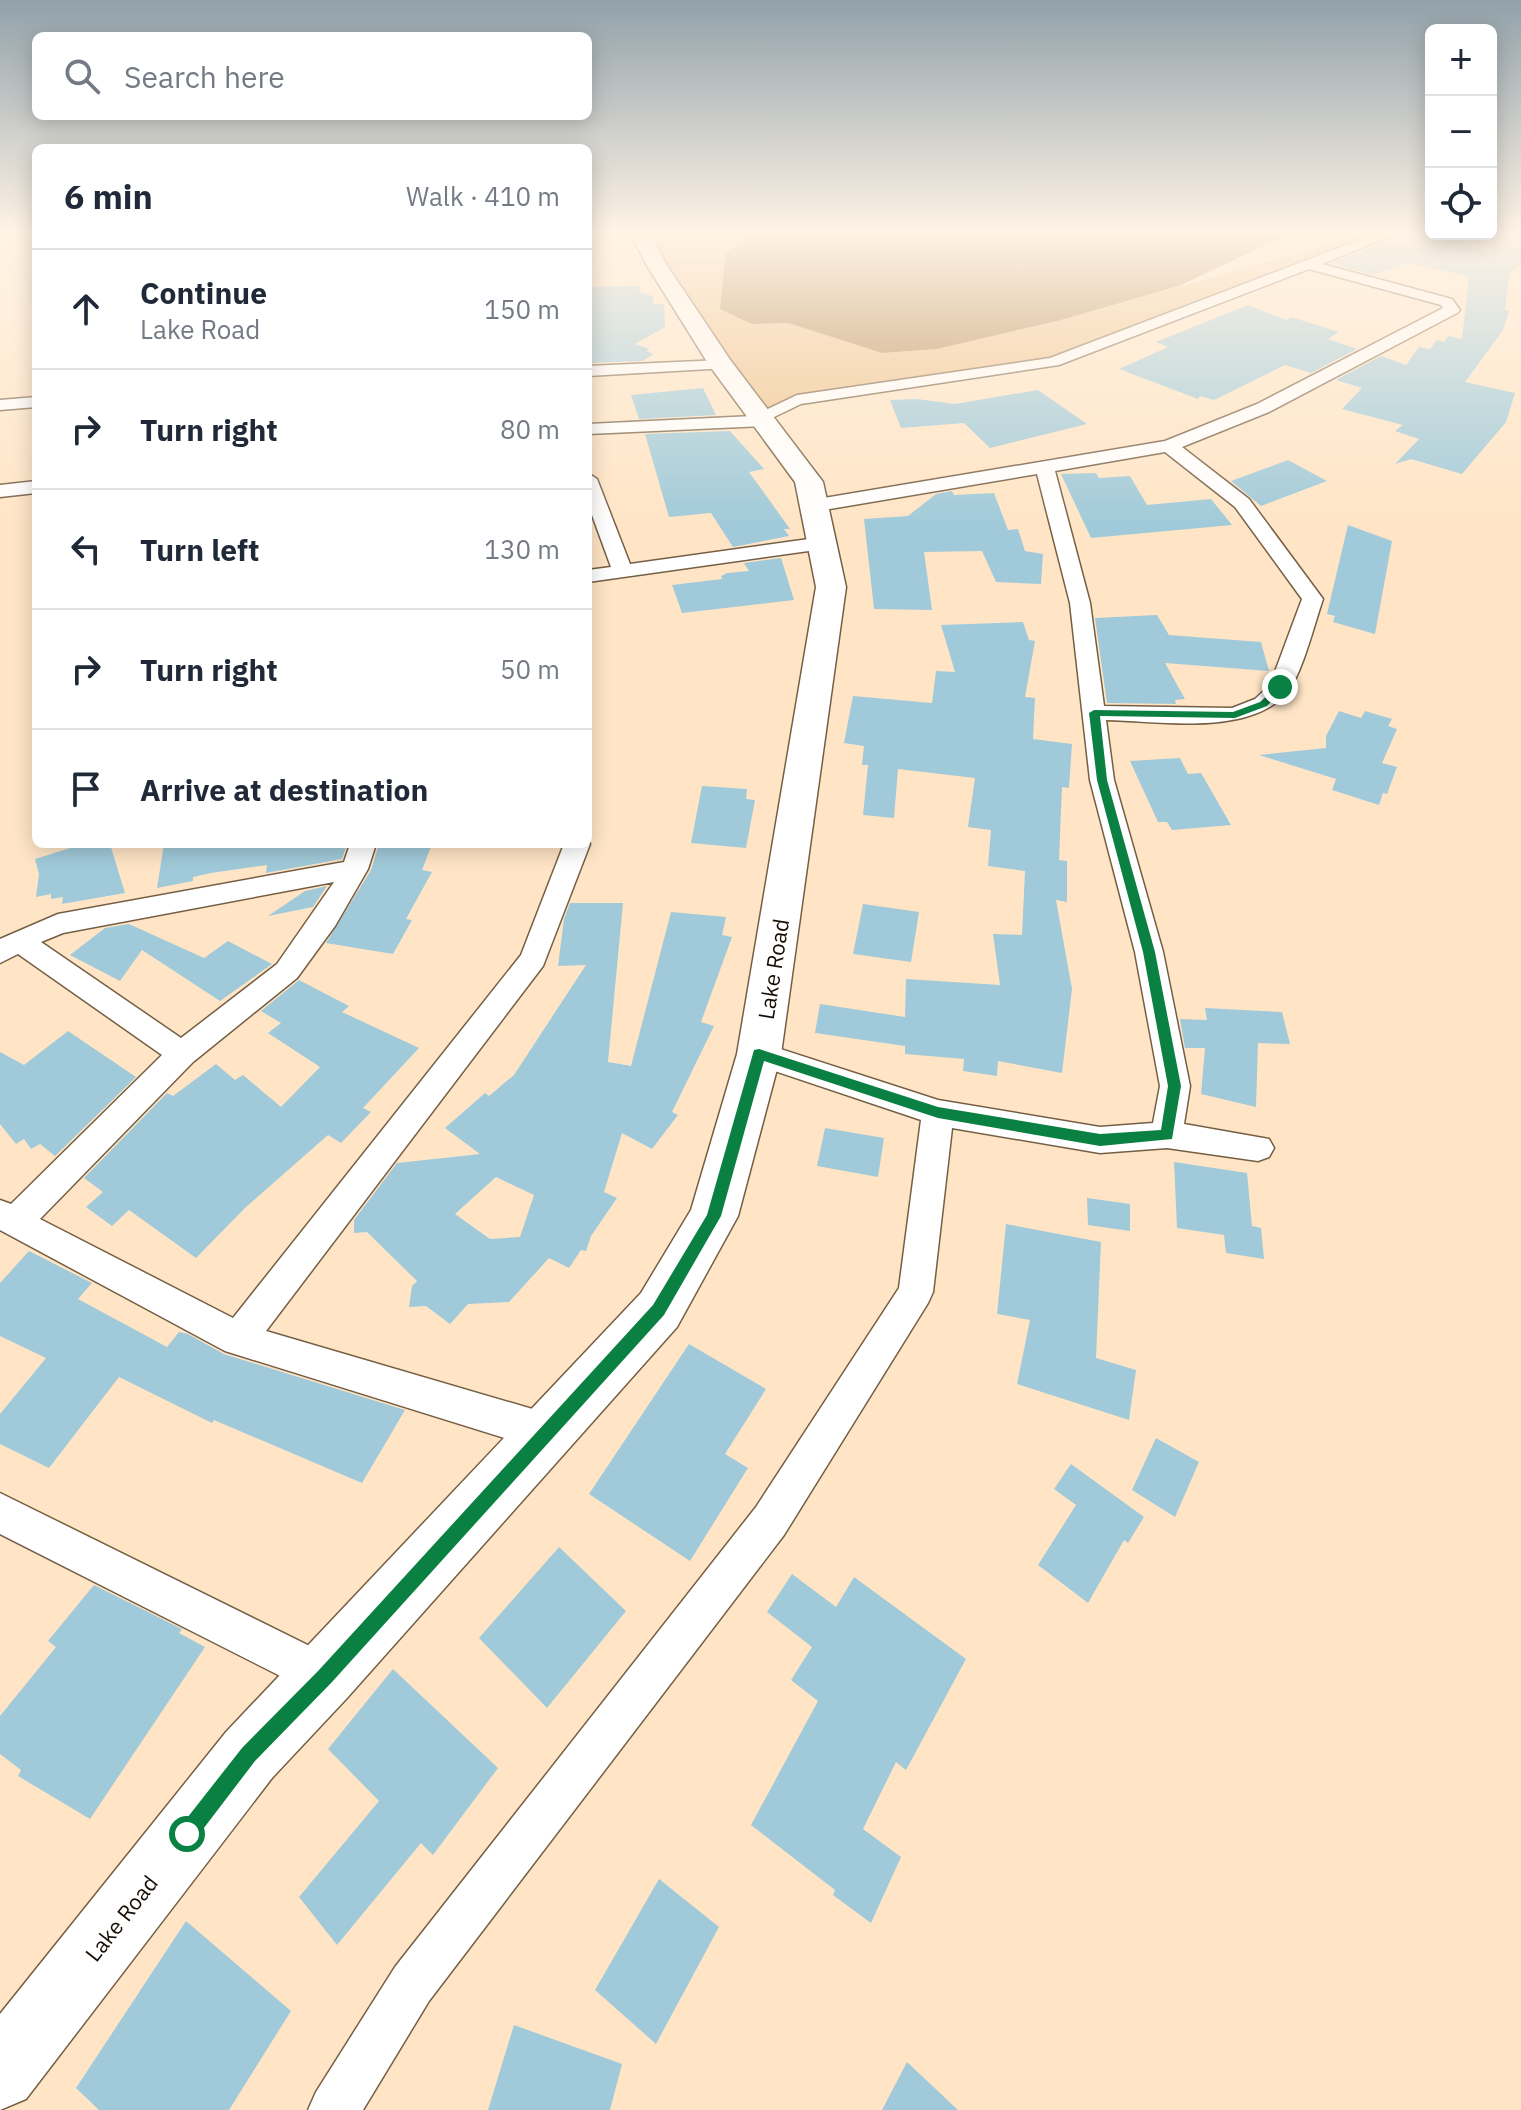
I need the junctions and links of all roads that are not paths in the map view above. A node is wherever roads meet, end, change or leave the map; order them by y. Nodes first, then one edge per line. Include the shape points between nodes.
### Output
1 (699, 330) edge
2 (1134, 330) edge
3 (1413, 330) edge
4 (721, 365) junction
5 (592, 371) edge
6 (32, 402) edge
7 (0, 405) edge
8 (763, 419) junction
9 (592, 429) edge
10 (1169, 446) junction
11 (1045, 468) junction
12 (32, 487) edge
13 (592, 490) edge
14 (0, 491) edge
15 (818, 525) junction
16 (622, 570) junction
17 (592, 575) edge
18 (1094, 713) junction
19 (575, 848) edge
20 (359, 857) edge
21 (9, 947) edge
22 (182, 1054) junction
23 (759, 1054) junction
24 (938, 1113) junction
25 (1167, 1135) junction
26 (1258, 1148) dead end
27 (7, 1218) edge
28 (238, 1339) junction
29 (546, 1432) junction
30 (0, 1513) edge
31 (325, 1676) junction
32 (4, 2058) edge
33 (334, 2110) edge

1 - 4 main road, Lake Road
2 - 8 street via 1053,362 797,400
3 - 10 street via 1263,408
4 - 5 street
4 - 8 main road, Lake Road
6 - 7 street
8 - 9 street
8 - 15 main road, Lake Road via 809,482
10 - 11 street
10 - 18 street via 1242,503 1313,599 1280,687 1263,704 1235,715
11 - 15 street
11 - 18 street via 1080,603
12 - 14 street
13 - 16 street
15 - 16 street
15 - 23 main road, Lake Road via 831,587
16 - 17 street
18 - 25 street via 1102,780 1149,952 1175,1086
19 - 28 street via 533,959
20 - 21 street via 58,924
20 - 22 street via 325,919 287,971
21 - 22 street
22 - 27 street
23 - 24 street
23 - 29 main road, Lake Road via 714,1216 659,1310
24 - 25 street via 1100,1140
24 - 33 street via 916,1292 770,1521 412,1984
25 - 26 street
27 - 28 street
28 - 29 street
29 - 31 main road, Lake Road
30 - 31 street
31 - 32 main road, Lake Road via 249,1755

